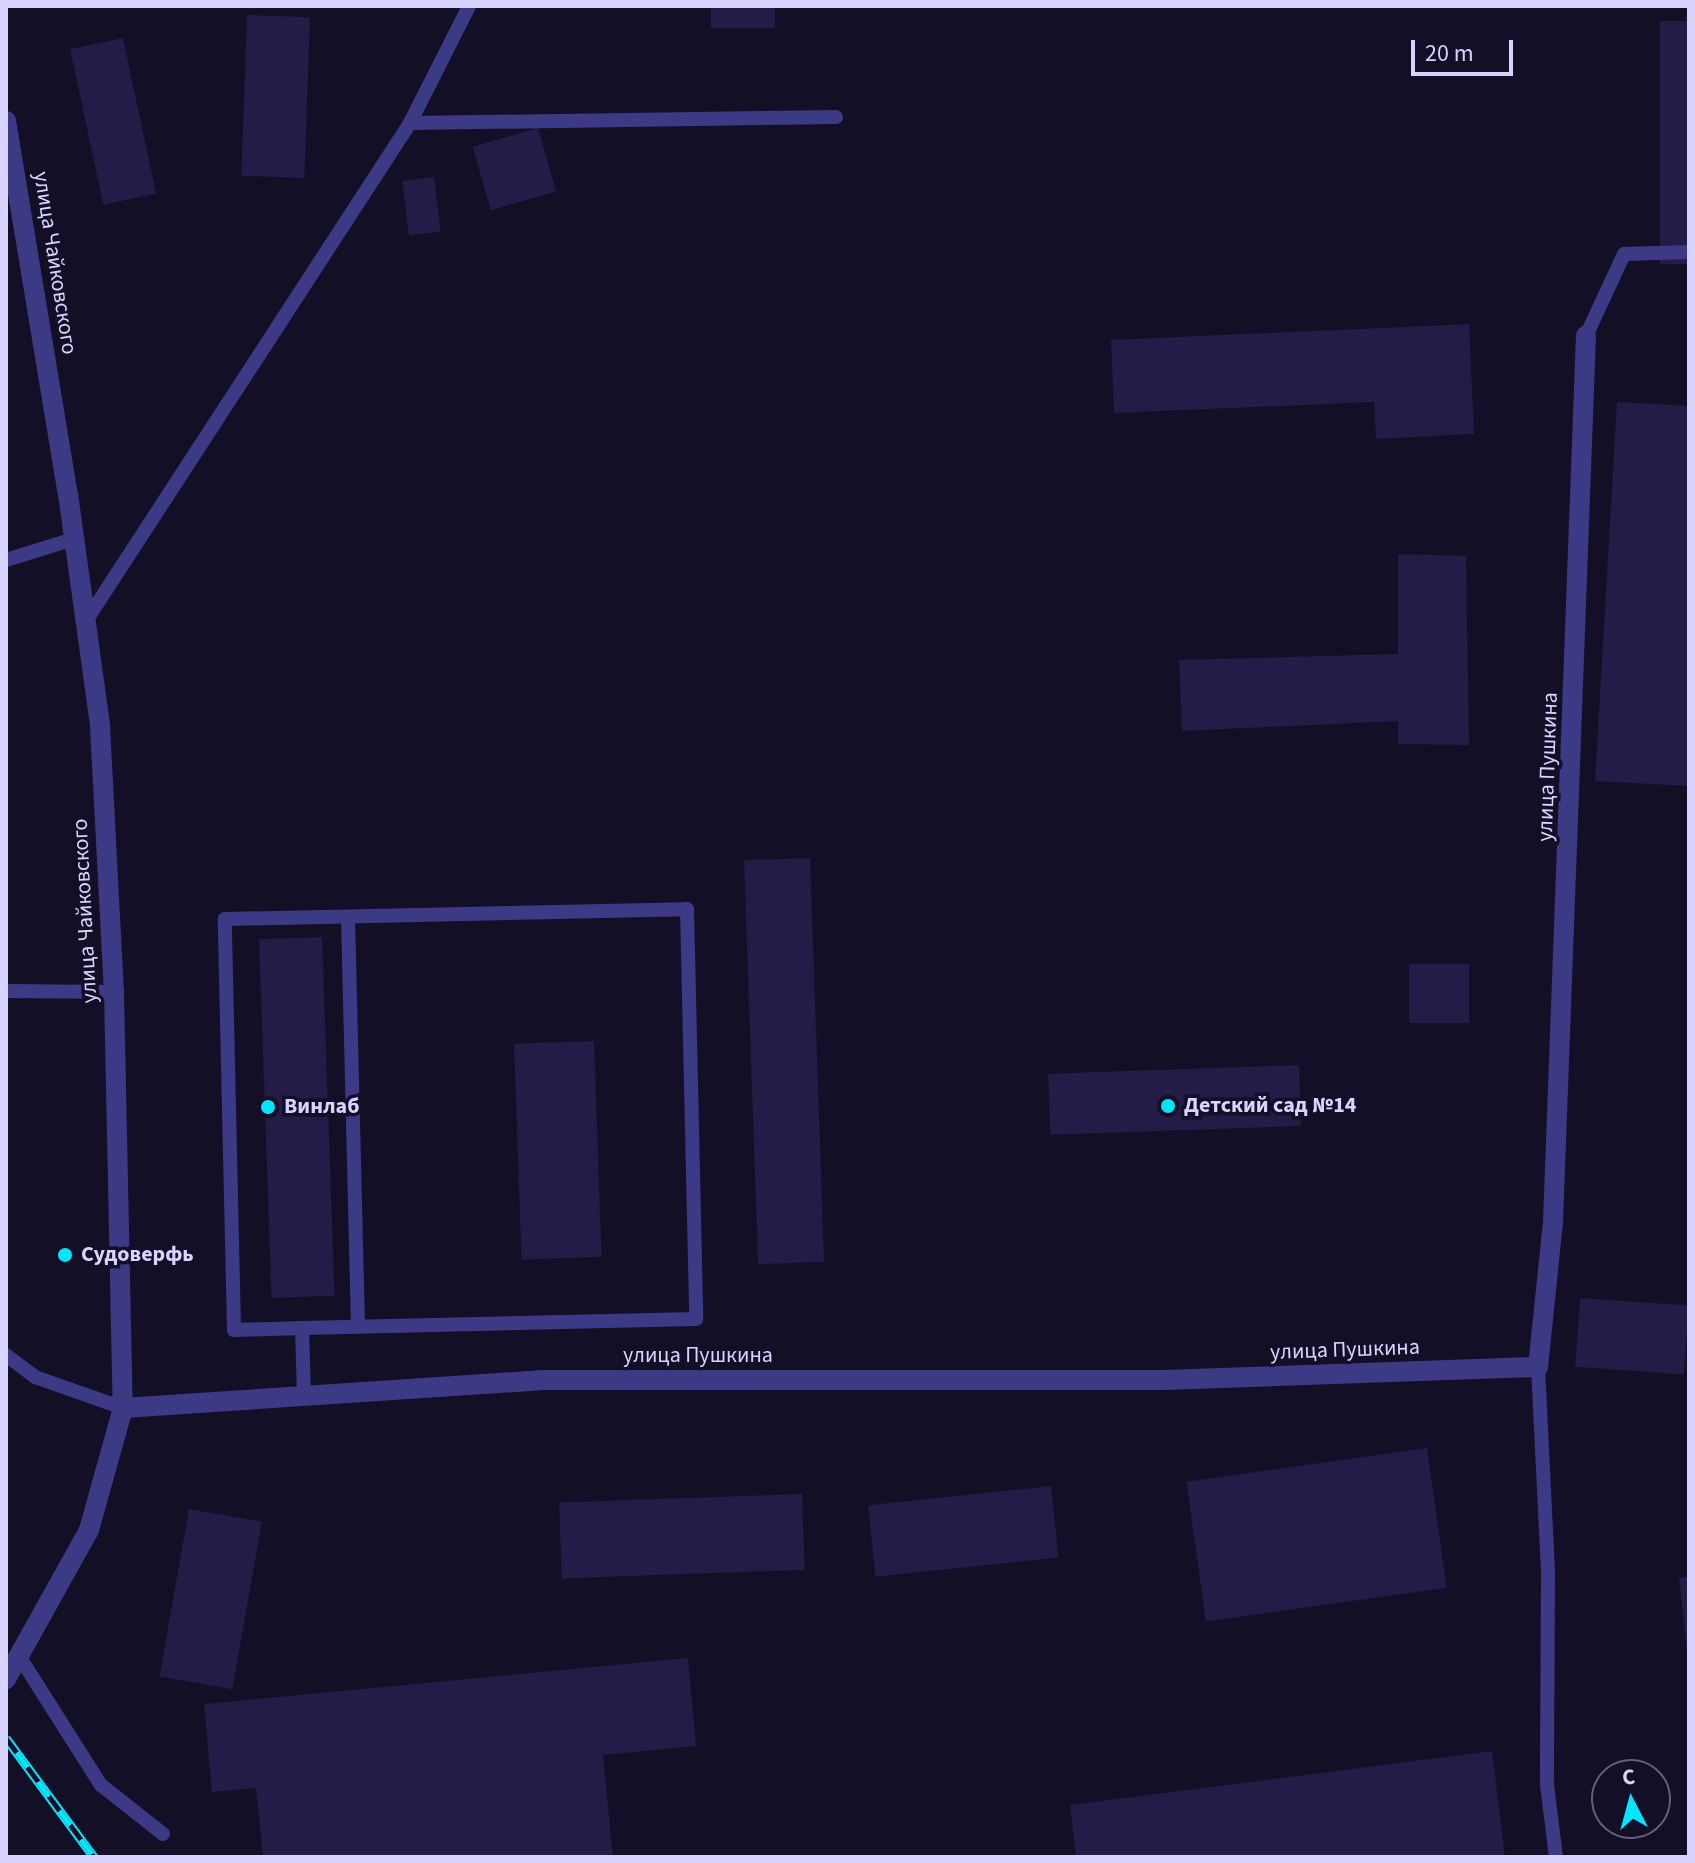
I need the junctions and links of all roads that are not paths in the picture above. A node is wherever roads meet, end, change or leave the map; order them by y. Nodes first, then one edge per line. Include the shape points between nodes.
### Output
1 (469, 6) edge
2 (836, 117) dead end
3 (6, 121) edge
4 (410, 123) junction
5 (1689, 252) edge
6 (1586, 336) joint
7 (74, 539) junction
8 (6, 560) edge
9 (86, 621) junction
10 (348, 917) junction
11 (6, 991) edge
12 (114, 992) junction
13 (358, 1327) junction
14 (302, 1328) junction
15 (6, 1355) edge
16 (1538, 1367) junction
17 (304, 1394) junction
18 (123, 1408) junction
19 (19, 1656) junction
20 (6, 1679) edge
21 (163, 1834) dead end
22 (1556, 1857) edge

1 - 4 lane
2 - 4 lane
3 - 7 street, улица Чайковского
4 - 9 lane
5 - 6 lane via 1624,254
6 - 16 street, улица Пушкина via 1553,1222
7 - 8 lane
7 - 9 street, улица Чайковского
9 - 12 street, улица Чайковского via 100,726
10 - 13 lane
10 - 13 lane via 687,909 688,940 696,1319
10 - 14 lane via 225,919 234,1330
11 - 12 lane
12 - 18 street, улица Чайковского
13 - 14 lane
14 - 17 lane
15 - 18 lane via 35,1377
16 - 17 street, улица Пушкина via 1164,1380 540,1380
16 - 22 lane via 1548,1571 1547,1785
17 - 18 street, улица Пушкина
18 - 19 street, улица Чайковского via 89,1530
19 - 20 street, улица Чайковского
19 - 21 lane via 101,1785

